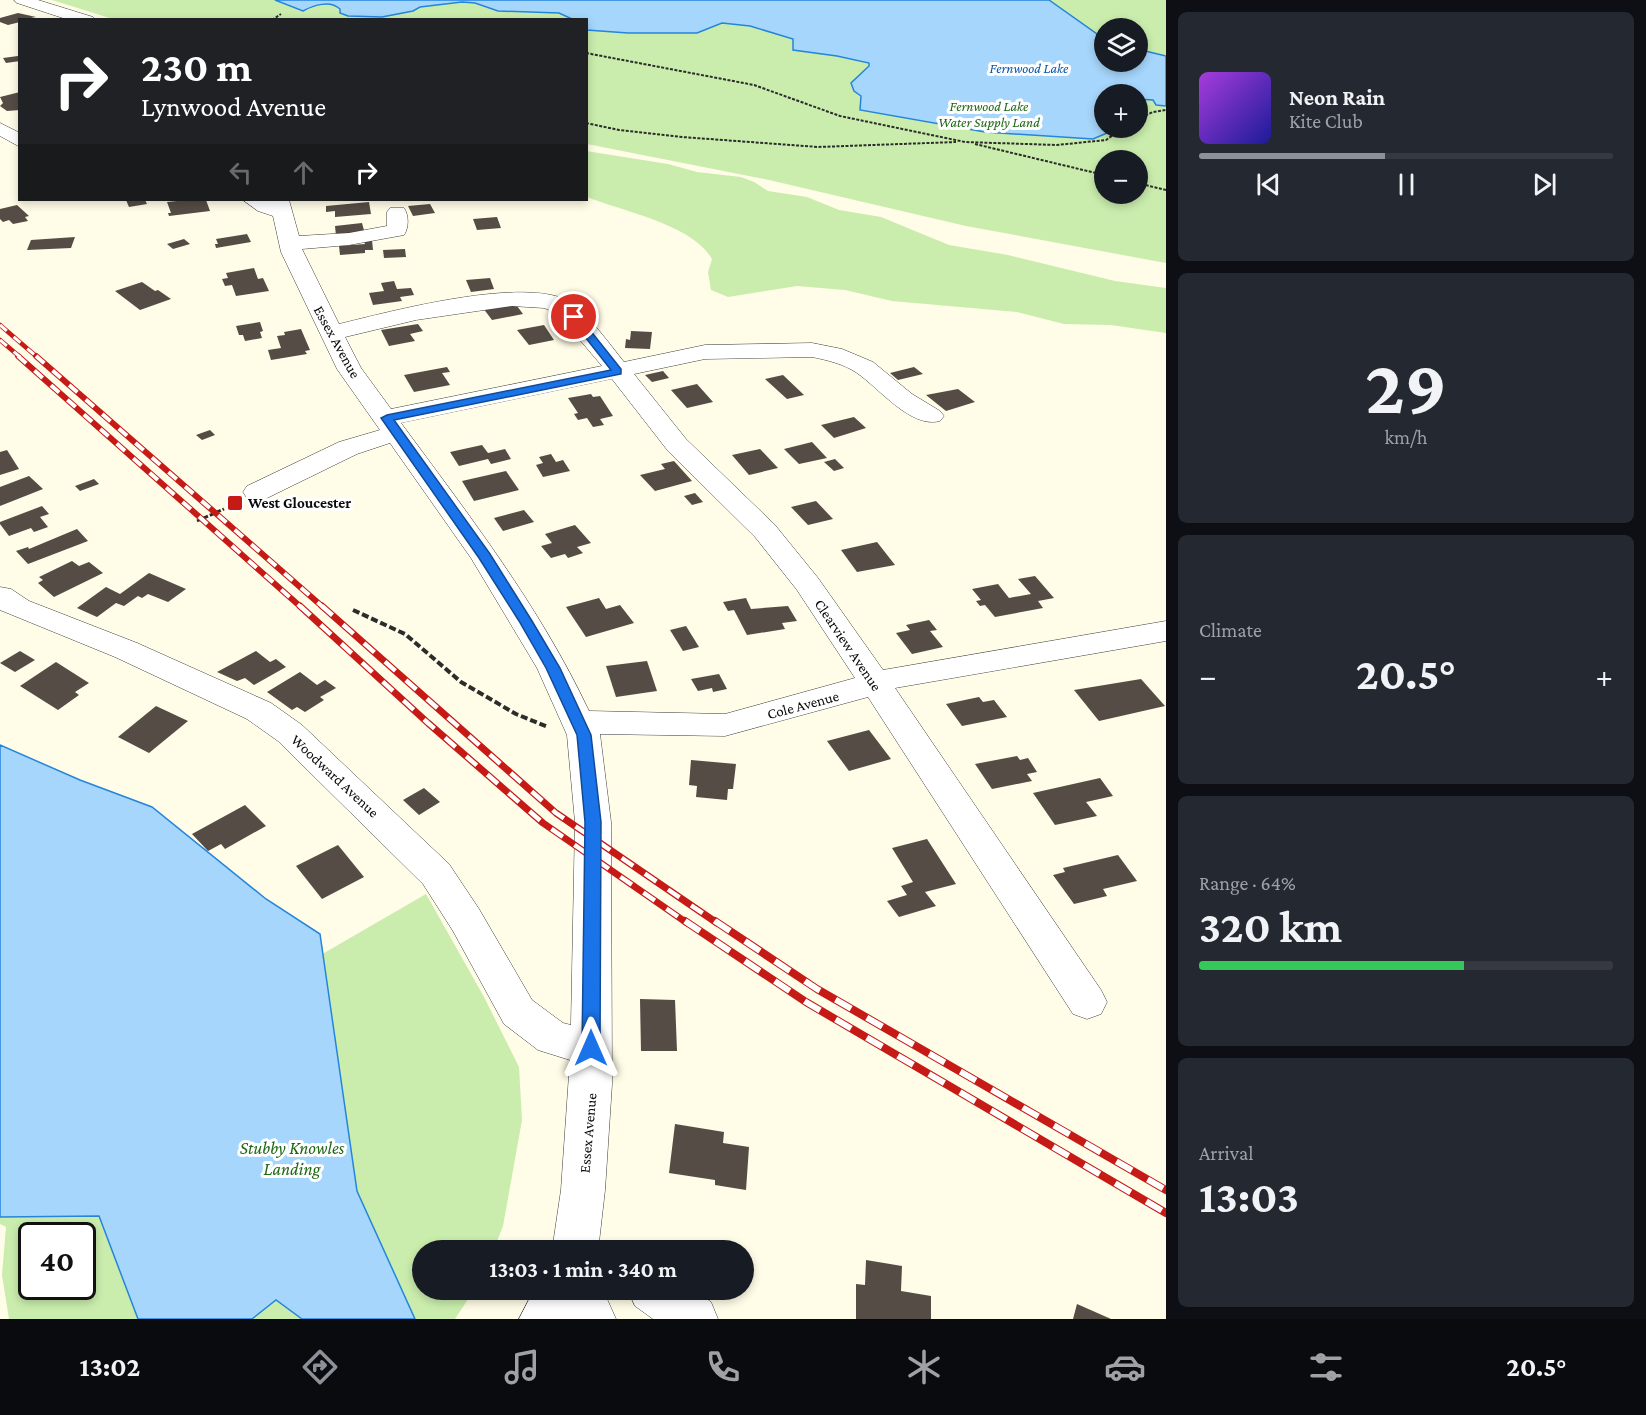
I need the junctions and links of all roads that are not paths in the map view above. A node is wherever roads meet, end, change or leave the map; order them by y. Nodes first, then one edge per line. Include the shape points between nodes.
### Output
1 (22, 0) edge
2 (80, 18) edge
3 (0, 128) edge
4 (18, 141) edge
5 (255, 201) edge
6 (280, 206) edge
7 (397, 212) dead end
8 (290, 243) junction
9 (331, 333) junction
10 (617, 372) junction
11 (931, 416) dead end
12 (391, 425) junction
13 (257, 492) dead end
14 (0, 596) edge
15 (1166, 631) edge
16 (875, 685) junction
17 (582, 728) junction
18 (1087, 1002) dead end
19 (591, 1048) junction
20 (576, 1240) edge
21 (555, 1300) edge
22 (583, 1300) edge
23 (666, 1300) edge
24 (543, 1319) edge
25 (592, 1319) edge
26 (694, 1319) edge

1 - 2 street
3 - 4 street
5 - 6 street via 265,207
6 - 8 street, Essex Avenue
7 - 8 street via 397,231
8 - 9 street, Essex Avenue
9 - 10 street, Clearview Avenue via 416,313 512,298 548,301 574,317
9 - 12 street, Essex Avenue via 349,369
10 - 11 street via 705,352 812,350 834,354 864,367
10 - 12 street
10 - 16 street, Clearview Avenue via 677,445 765,531 807,584
12 - 13 street
12 - 17 street, Essex Avenue via 485,557 553,668
14 - 19 street, Woodward Avenue via 18,608 126,650 259,711 290,733 435,873 518,1012 552,1038
15 - 16 street, Cole Avenue via 892,678
16 - 17 street, Cole Avenue via 725,725
16 - 18 street, Clearview Avenue
17 - 19 street, Essex Avenue via 593,822
19 - 20 street, Essex Avenue via 591,1096
21 - 24 street
22 - 25 street
23 - 26 street

